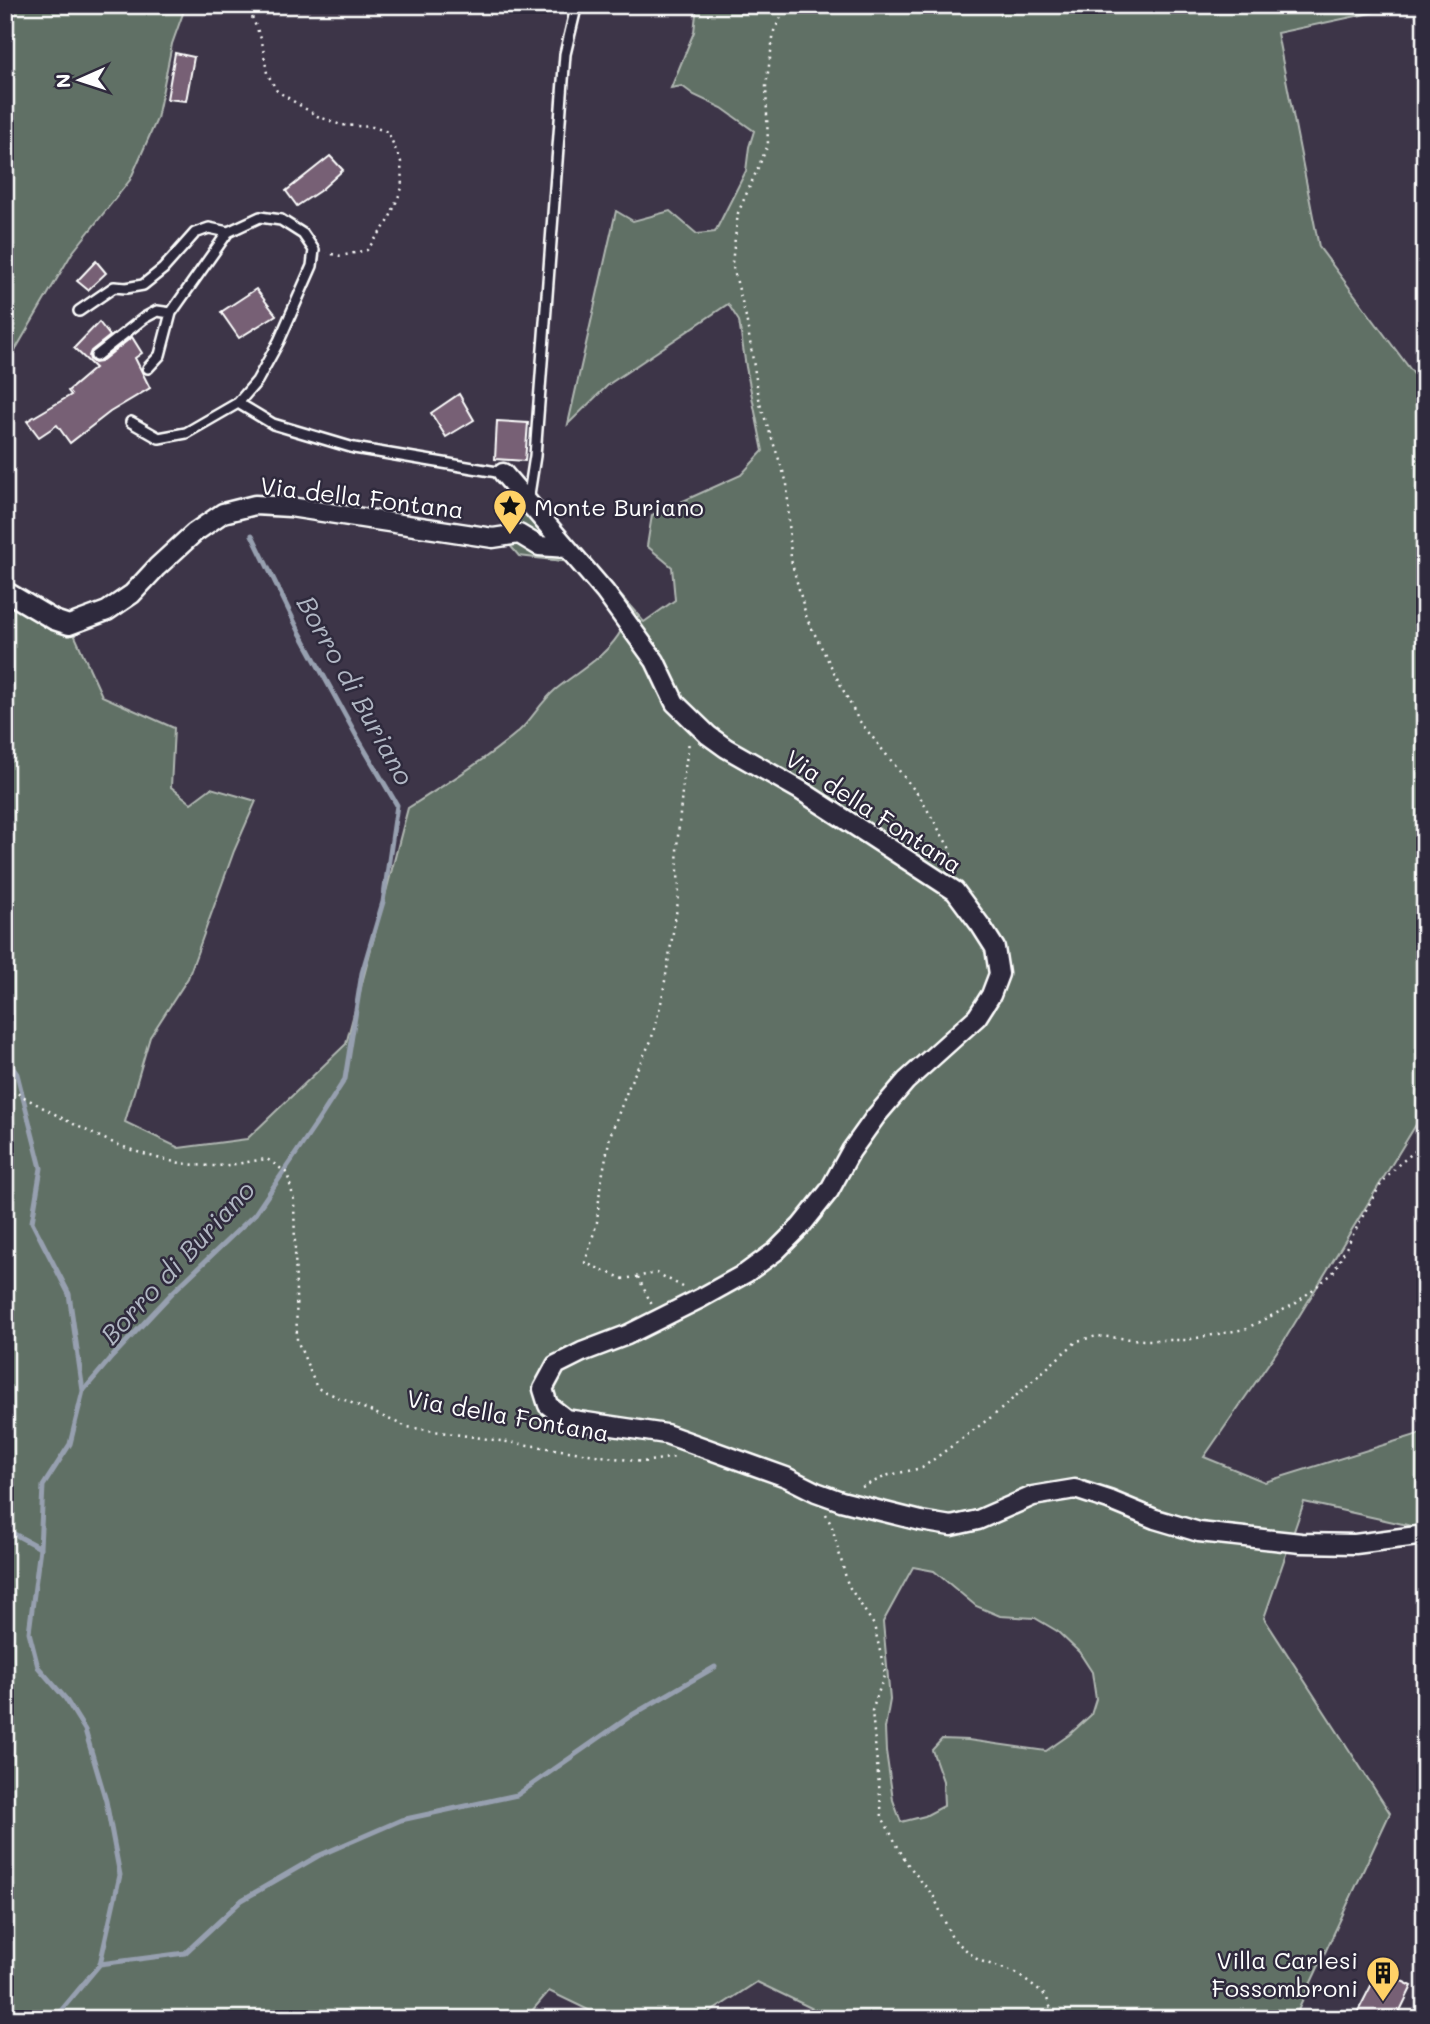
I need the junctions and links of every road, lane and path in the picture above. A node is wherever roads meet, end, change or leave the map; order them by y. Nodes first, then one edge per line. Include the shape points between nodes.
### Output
1 (12, 5) edge
2 (245, 5) edge
3 (787, 5) edge
4 (576, 8) dead end
5 (5, 10) edge
6 (228, 232) junction
7 (314, 250) junction
8 (79, 311) dead end
9 (171, 313) junction
10 (96, 356) dead end
11 (148, 368) dead end
12 (239, 403) junction
13 (131, 422) dead end
14 (503, 473) joint
15 (528, 503) junction
16 (539, 517) junction
17 (519, 534) junction
18 (566, 548) junction
19 (5, 591) edge
20 (694, 721) junction
21 (955, 891) junction
22 (5, 1096) edge
23 (1425, 1143) edge
24 (638, 1277) junction
25 (701, 1298) junction
26 (659, 1319) junction
27 (678, 1456) dead end
28 (816, 1492) junction
29 (841, 1501) junction
30 (1425, 1535) edge
31 (1425, 1992) edge
32 (1421, 2007) junction
33 (1055, 2019) edge
34 (1414, 2019) edge
35 (1421, 2019) edge

1 - 5 path
2 - 7 path via 277,91 341,125 388,132 401,162 402,188 388,222 367,250 341,256
3 - 21 path via 774,31 766,86 768,145 738,213 732,263 760,404 787,483 791,560 807,619 858,719 920,797 950,849
4 - 15 lane via 565,54
6 - 7 lane via 260,217 281,220 303,234
6 - 8 lane via 209,228 195,233 143,285 114,287
6 - 9 lane
7 - 12 lane via 312,266 279,341
9 - 10 lane via 144,318
9 - 11 lane via 160,355
12 - 13 lane via 186,433 159,438
12 - 14 lane via 273,424 354,448
14 - 15 street
15 - 16 street
16 - 17 street
16 - 18 street
17 - 18 street, Via della Fontana via 539,546
17 - 19 street, Via della Fontana via 494,538 255,505 223,513 194,533 132,594 107,611 69,625
18 - 20 street, Via della Fontana via 605,592 656,661 674,702
20 - 21 street, Via della Fontana via 726,748 800,790
20 - 24 path via 682,781 679,896 663,999 651,1041 610,1136 597,1222 585,1263 624,1279
21 - 25 street, Via della Fontana via 995,947 999,974 992,995 976,1017 906,1081 876,1116 801,1226 746,1273
22 - 27 path, Via della Fontana via 15,1092 76,1126 154,1158 214,1166 267,1159 287,1173 294,1200 297,1340 317,1388 407,1427 642,1462
23 - 29 path via 1380,1186 1333,1273 1296,1304 1245,1329 1186,1340 1097,1335 1077,1341 998,1412 922,1468 890,1475
24 - 25 path via 657,1273
24 - 26 path
25 - 26 street, Via della Fontana
26 - 28 street, Via della Fontana via 556,1365 543,1389 548,1405 566,1419 666,1434
28 - 29 street, Via della Fontana
28 - 33 path via 832,1527 848,1585 874,1625 885,1673 872,1711 882,1817 906,1861 934,1897 952,1938 978,1961 1016,1973 1036,1988 1046,1996
29 - 30 street, Via della Fontana via 951,1526 978,1520 1033,1496 1075,1489 1199,1532 1354,1544
31 - 32 path
32 - 34 path
32 - 35 path

